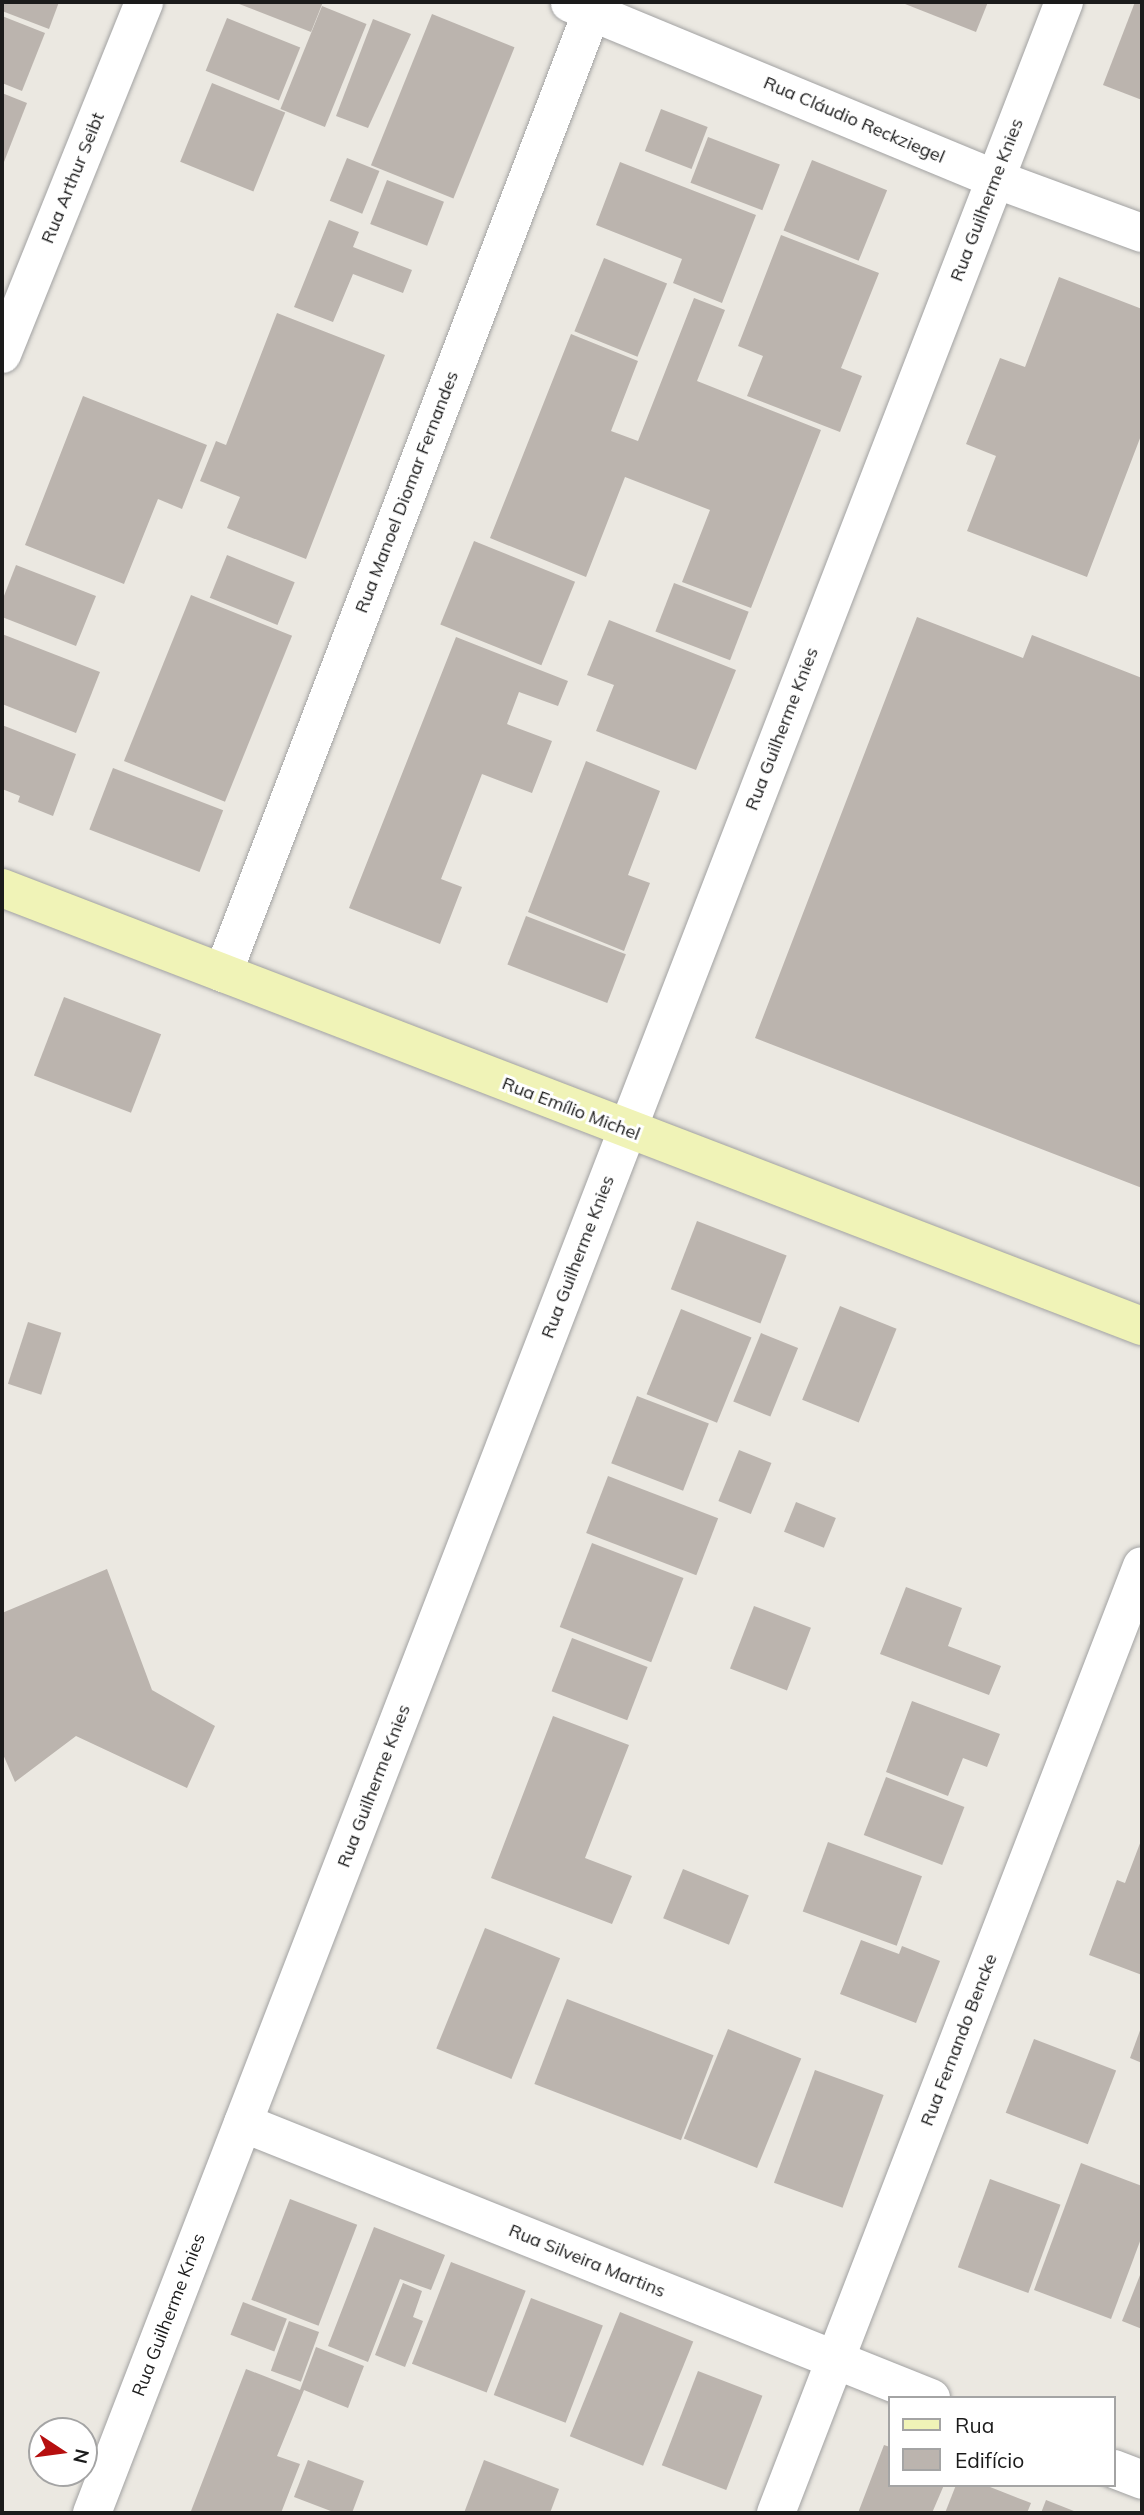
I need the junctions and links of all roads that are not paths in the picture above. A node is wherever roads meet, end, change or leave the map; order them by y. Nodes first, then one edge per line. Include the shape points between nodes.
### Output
1 (144, 2) edge
2 (1064, 2) edge
3 (580, 6) edge
4 (995, 179) junction
5 (1142, 233) edge
6 (2, 354) edge
7 (2, 888) edge
8 (223, 973) junction
9 (626, 1131) junction
10 (1142, 1326) edge
11 (1142, 1566) edge
12 (243, 2123) junction
13 (835, 2360) junction
14 (926, 2396) edge
15 (1116, 2470) edge
16 (1142, 2480) edge
17 (92, 2513) edge
18 (776, 2513) edge

1 - 6 street, Rua Arthur Seibt
2 - 4 street, Rua Guilherme Knies
3 - 4 street, Rua Cláudio Reckziegel
3 - 8 street, Rua Manoel Diomar Fernandes
4 - 5 street, Rua Cláudio Reckziegel
4 - 9 street, Rua Guilherme Knies
7 - 8 street, Rua Emílio Michel
8 - 9 street, Rua Emílio Michel
9 - 10 street, Rua Emílio Michel
9 - 12 street, Rua Guilherme Knies
11 - 13 street, Rua Fernando Bencke
12 - 13 street, Rua Silveira Martins
12 - 17 street, Rua Guilherme Knies
13 - 14 street, Rua Silveira Martins
13 - 18 street, Rua Fernando Bencke
15 - 16 street

